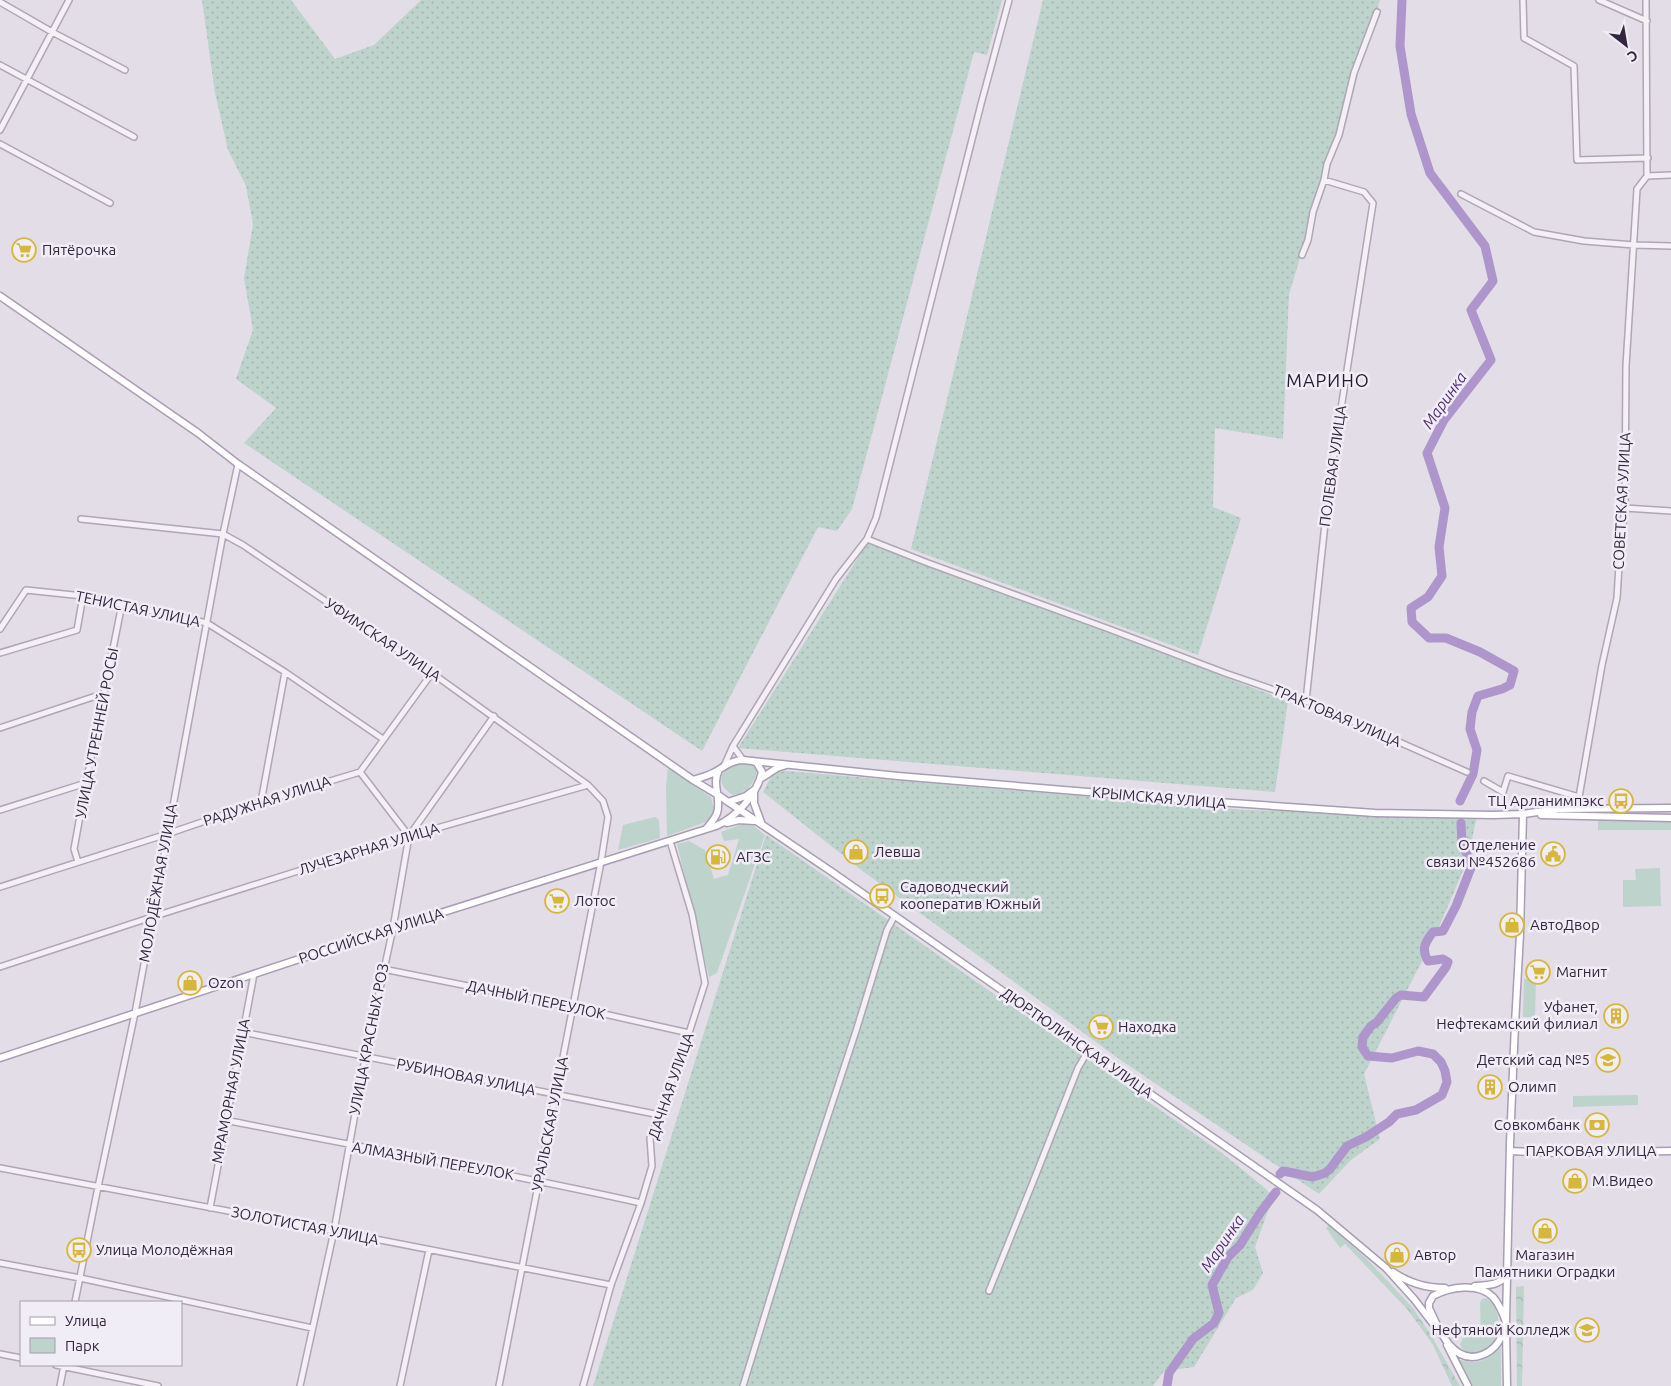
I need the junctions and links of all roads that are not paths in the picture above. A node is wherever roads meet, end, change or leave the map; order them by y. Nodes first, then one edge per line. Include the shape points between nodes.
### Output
1 (69, 0) edge
2 (1009, 0) edge
3 (1523, 0) edge
4 (1599, 0) edge
5 (1646, 0) edge
6 (0, 2) edge
7 (1377, 12) dead end
8 (1647, 21) junction
9 (52, 32) junction
10 (0, 65) edge
11 (125, 70) dead end
12 (26, 80) junction
13 (0, 130) edge
14 (134, 137) dead end
15 (0, 144) edge
16 (1648, 158) junction
17 (1671, 175) edge
18 (1647, 176) junction
19 (1324, 180) junction
20 (1461, 194) dead end
21 (110, 203) dead end
22 (1634, 246) junction
23 (1671, 246) edge
24 (1302, 256) dead end
25 (0, 296) edge
26 (238, 464) junction
27 (1625, 508) junction
28 (1671, 511) edge
29 (80, 518) dead end
30 (223, 534) junction
31 (867, 539) junction
32 (83, 596) junction
33 (122, 604) junction
34 (207, 623) junction
35 (0, 630) edge
36 (0, 653) edge
37 (285, 672) junction
38 (432, 673) junction
39 (105, 693) junction
40 (1306, 700) junction
41 (494, 716) junction
42 (0, 728) edge
43 (383, 739) junction
44 (733, 746) junction
45 (747, 760) junction
46 (790, 764) junction
47 (722, 767) junction
48 (360, 772) junction
49 (1467, 772) dead end
50 (760, 779) junction
51 (694, 780) junction
52 (1484, 781) dead end
53 (86, 783) junction
54 (588, 785) junction
55 (754, 790) junction
56 (718, 795) junction
57 (1579, 797) junction
58 (261, 802) junction
59 (728, 802) junction
60 (1671, 808) edge
61 (1580, 809) junction
62 (0, 810) edge
63 (740, 810) junction
64 (1526, 814) junction
65 (1671, 818) edge
66 (762, 825) junction
67 (716, 826) junction
68 (706, 829) junction
69 (167, 834) junction
70 (409, 836) junction
71 (670, 841) junction
72 (78, 862) junction
73 (600, 862) junction
74 (0, 887) edge
75 (152, 917) junction
76 (894, 917) junction
77 (392, 928) junction
78 (0, 967) edge
79 (383, 969) junction
80 (254, 974) junction
81 (573, 1007) junction
82 (135, 1013) junction
83 (242, 1032) junction
84 (689, 1033) junction
85 (1088, 1051) junction
86 (0, 1058) edge
87 (365, 1058) junction
88 (556, 1093) junction
89 (660, 1115) junction
90 (225, 1120) junction
91 (349, 1145) junction
92 (1510, 1151) junction
93 (1671, 1151) edge
94 (0, 1168) edge
95 (539, 1180) junction
96 (98, 1186) junction
97 (641, 1203) junction
98 (210, 1208) junction
99 (334, 1231) junction
100 (429, 1250) junction
101 (0, 1263) edge
102 (522, 1267) junction
103 (1386, 1268) junction
104 (1507, 1275) junction
105 (80, 1278) junction
106 (610, 1286) junction
107 (1462, 1288) junction
108 (1453, 1289) junction
109 (989, 1291) dead end
110 (75, 1301) edge
111 (1506, 1324) junction
112 (312, 1328) junction
113 (1442, 1336) junction
114 (0, 1354) edge
115 (20, 1358) edge
116 (64, 1366) edge
117 (60, 1386) edge
118 (158, 1386) edge
119 (300, 1386) edge
120 (400, 1386) edge
121 (499, 1386) edge
122 (583, 1386) edge
123 (743, 1386) edge
124 (1468, 1386) edge
125 (1507, 1386) edge

1 - 9 street
2 - 31 street via 876,518
3 - 16 street via 1524,38 1574,66 1577,160
4 - 8 street
5 - 8 street
6 - 9 street
7 - 19 street via 1354,73 1340,135 1327,164
8 - 16 street
9 - 11 street
9 - 12 street
10 - 12 street
12 - 13 street
12 - 14 street
15 - 21 street
16 - 18 street
17 - 18 street
18 - 22 street, СОВЕТСКАЯ УЛИЦА via 1637,189
19 - 24 street
19 - 40 street, ПОЛЕВАЯ УЛИЦА via 1364,192 1373,203 1328,486
20 - 22 street via 1534,232
22 - 23 street
22 - 27 street, СОВЕТСКАЯ УЛИЦА via 1626,366
25 - 26 main road
26 - 30 street, МОЛОДЁЖНАЯ УЛИЦА
26 - 51 main road
27 - 28 street
27 - 57 street, СОВЕТСКАЯ УЛИЦА via 1617,598
29 - 30 street, УФИМСКАЯ УЛИЦА
30 - 34 street, МОЛОДЁЖНАЯ УЛИЦА
30 - 38 street, УФИМСКАЯ УЛИЦА
31 - 40 street, ТРАКТОВАЯ УЛИЦА
31 - 44 street via 836,579
32 - 33 street, ТЕНИСТАЯ УЛИЦА
32 - 35 street, ТЕНИСТАЯ УЛИЦА via 26,590
32 - 36 street via 76,630
33 - 34 street, ТЕНИСТАЯ УЛИЦА
33 - 39 street, УЛИЦА УТРЕННЕЙ РОСЫ
34 - 37 street, ТЕНИСТАЯ УЛИЦА
34 - 69 street, МОЛОДЁЖНАЯ УЛИЦА
37 - 43 street, ТЕНИСТАЯ УЛИЦА
37 - 58 street
38 - 41 street, УФИМСКАЯ УЛИЦА
38 - 43 street
39 - 42 street
39 - 53 street, УЛИЦА УТРЕННЕЙ РОСЫ
40 - 49 street, ТРАКТОВАЯ УЛИЦА
41 - 54 street, УФИМСКАЯ УЛИЦА
41 - 70 street, УЛИЦА КРАСНЫХ РОЗ
43 - 48 street
44 - 45 street
44 - 47 street
45 - 46 main road, КРЫМСКАЯ УЛИЦА
45 - 47 main road via 737,760
45 - 50 main road via 760,767
46 - 50 main road
46 - 64 main road, КРЫМСКАЯ УЛИЦА via 1186,800 1375,813
47 - 51 main road
47 - 56 main road via 715,782
48 - 58 street, РАДУЖНАЯ УЛИЦА
48 - 70 street
50 - 55 main road
51 - 56 main road
52 - 57 street via 1503,792 1508,776
53 - 62 street
53 - 72 street, УЛИЦА УТРЕННЕЙ РОСЫ via 74,849
54 - 70 street, ЛУЧЕЗАРНАЯ УЛИЦА
54 - 73 street, УФИМСКАЯ УЛИЦА via 603,800 608,817
55 - 59 main road
55 - 63 main road, РОССИЙСКАЯ УЛИЦА
55 - 66 main road via 754,803
56 - 59 main road
56 - 68 main road via 717,812
57 - 61 street, СОВЕТСКАЯ УЛИЦА
58 - 69 street, РАДУЖНАЯ УЛИЦА
59 - 63 main road, ДЮРТЮЛИНСКАЯ УЛИЦА
60 - 61 main road
61 - 64 main road
63 - 66 main road, ДЮРТЮЛИНСКАЯ УЛИЦА
63 - 67 main road, РОССИЙСКАЯ УЛИЦА
64 - 65 main road
64 - 92 main road
66 - 67 main road via 752,820 739,820
66 - 76 main road, ДЮРТЮЛИНСКАЯ УЛИЦА
67 - 68 main road, РОССИЙСКАЯ УЛИЦА
68 - 71 main road, РОССИЙСКАЯ УЛИЦА
69 - 72 street, РАДУЖНАЯ УЛИЦА
69 - 75 street, МОЛОДЁЖНАЯ УЛИЦА
70 - 75 street, ЛУЧЕЗАРНАЯ УЛИЦА
70 - 77 street, УЛИЦА КРАСНЫХ РОЗ
71 - 73 main road, РОССИЙСКАЯ УЛИЦА
71 - 84 street, ДАЧНАЯ УЛИЦА via 692,914 705,983
72 - 74 street, РАДУЖНАЯ УЛИЦА
73 - 77 main road, РОССИЙСКАЯ УЛИЦА
73 - 81 street, УРАЛЬСКАЯ УЛИЦА
75 - 78 street, ЛУЧЕЗАРНАЯ УЛИЦА
75 - 82 street, МОЛОДЁЖНАЯ УЛИЦА
76 - 85 main road, ДЮРТЮЛИНСКАЯ УЛИЦА
76 - 123 street via 887,930
77 - 79 street, УЛИЦА КРАСНЫХ РОЗ
77 - 80 main road, РОССИЙСКАЯ УЛИЦА
79 - 81 street, ДАЧНЫЙ ПЕРЕУЛОК
79 - 87 street, УЛИЦА КРАСНЫХ РОЗ
80 - 82 main road, РОССИЙСКАЯ УЛИЦА
80 - 83 street, МРАМОРНАЯ УЛИЦА
81 - 84 street, ДАЧНЫЙ ПЕРЕУЛОК
81 - 88 street, УРАЛЬСКАЯ УЛИЦА
82 - 86 main road, РОССИЙСКАЯ УЛИЦА
82 - 96 street, МОЛОДЁЖНАЯ УЛИЦА
83 - 87 street, РУБИНОВАЯ УЛИЦА
83 - 90 street, МРАМОРНАЯ УЛИЦА
84 - 89 street, ДАЧНАЯ УЛИЦА
85 - 103 main road, ДЮРТЮЛИНСКАЯ УЛИЦА via 1317,1210
85 - 109 street via 1078,1068
87 - 88 street, РУБИНОВАЯ УЛИЦА
87 - 91 street, УЛИЦА КРАСНЫХ РОЗ
88 - 89 street, РУБИНОВАЯ УЛИЦА
88 - 95 street, УРАЛЬСКАЯ УЛИЦА
89 - 97 street, ДАЧНАЯ УЛИЦА via 650,1138 652,1166
90 - 91 street, АЛМАЗНЫЙ ПЕРЕУЛОК
90 - 98 street, МРАМОРНАЯ УЛИЦА
91 - 95 street, АЛМАЗНЫЙ ПЕРЕУЛОК
91 - 99 street, УЛИЦА КРАСНЫХ РОЗ
92 - 93 main road, ПАРКОВАЯ УЛИЦА
92 - 104 main road
94 - 96 street, ЗОЛОТИСТАЯ УЛИЦА
95 - 97 street, АЛМАЗНЫЙ ПЕРЕУЛОК
95 - 102 street, УРАЛЬСКАЯ УЛИЦА
96 - 98 street, ЗОЛОТИСТАЯ УЛИЦА
96 - 105 street, МОЛОДЁЖНАЯ УЛИЦА
97 - 106 street, ДАЧНАЯ УЛИЦА
98 - 99 street, ЗОЛОТИСТАЯ УЛИЦА
99 - 100 street, ЗОЛОТИСТАЯ УЛИЦА
99 - 112 street, УЛИЦА КРАСНЫХ РОЗ
100 - 102 street, ЗОЛОТИСТАЯ УЛИЦА
100 - 120 street
101 - 105 street
102 - 106 street, ЗОЛОТИСТАЯ УЛИЦА
102 - 121 street, УРАЛЬСКАЯ УЛИЦА
103 - 108 main road via 1410,1282
103 - 113 main road
104 - 107 main road via 1495,1284
104 - 111 main road
105 - 110 street, МОЛОДЁЖНАЯ УЛИЦА
105 - 112 street
106 - 122 street, ДАЧНАЯ УЛИЦА
107 - 108 main road
107 - 111 main road via 1486,1291 1491,1295
108 - 113 main road via 1433,1296 1429,1303
111 - 113 main road via 1497,1345 1474,1357 1461,1354
111 - 125 main road
112 - 119 street, УЛИЦА КРАСНЫХ РОЗ
113 - 124 main road
114 - 115 street
116 - 117 street
116 - 118 street

